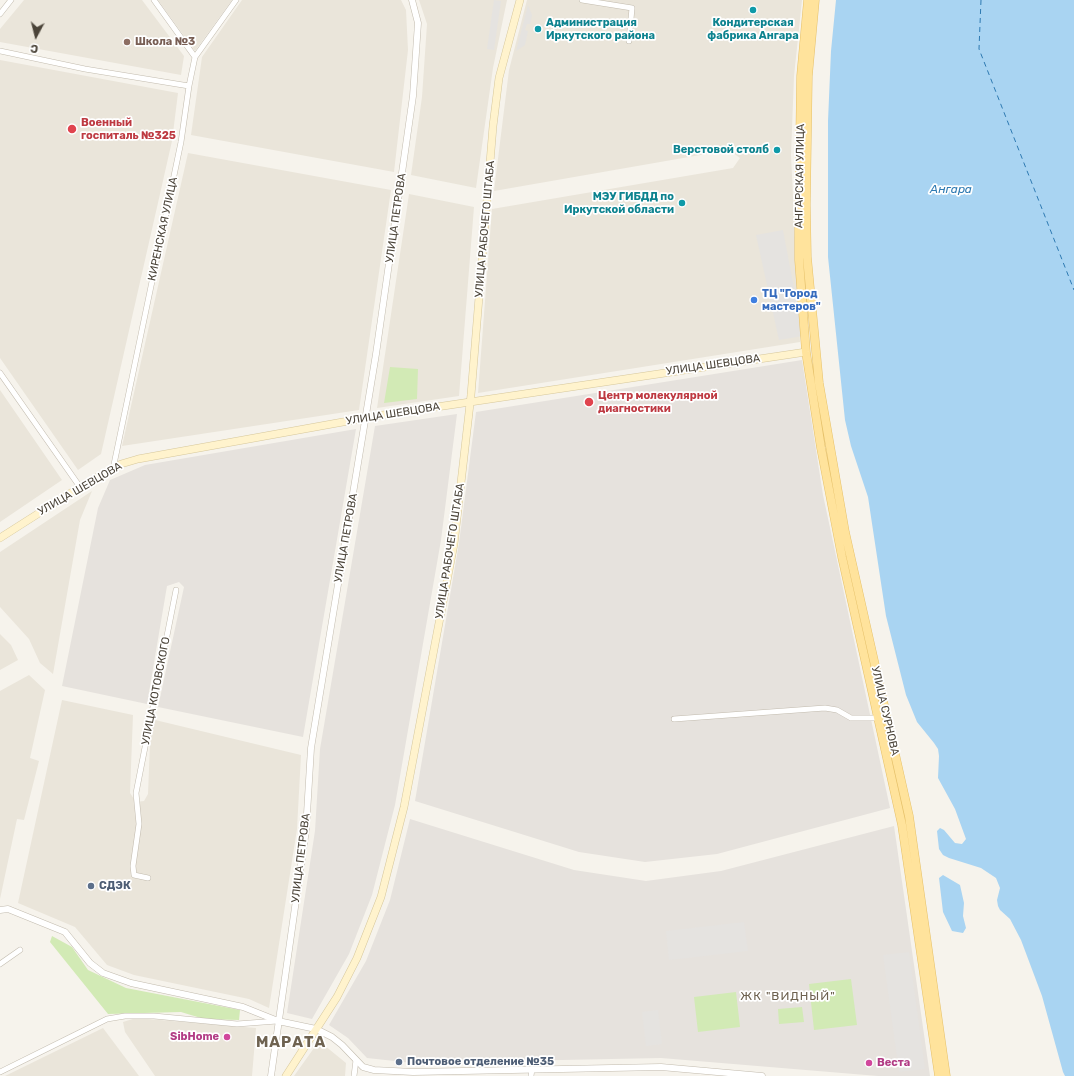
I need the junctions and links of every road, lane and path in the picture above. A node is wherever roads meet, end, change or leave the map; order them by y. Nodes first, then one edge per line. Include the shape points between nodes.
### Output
1 (11, 0) edge
2 (154, 0) edge
3 (236, 0) edge
4 (412, 0) edge
5 (520, 0) edge
6 (582, 0) edge
7 (808, 0) edge
8 (815, 0) edge
9 (0, 14) edge
10 (628, 41) dead end
11 (0, 51) edge
12 (195, 57) junction
13 (188, 86) junction
14 (815, 347) joint
15 (806, 352) junction
16 (0, 373) edge
17 (470, 403) junction
18 (366, 418) junction
19 (113, 468) junction
20 (80, 487) junction
21 (0, 538) edge
22 (176, 590) dead end
23 (880, 718) junction
24 (674, 719) dead end
25 (148, 878) dead end
26 (0, 910) edge
27 (20, 950) dead end
28 (0, 964) edge
29 (278, 1021) junction
30 (316, 1029) junction
31 (356, 1060) junction
32 (0, 1072) edge
33 (532, 1073) edge
34 (466, 1074) edge
35 (271, 1076) edge
36 (286, 1076) edge
37 (354, 1076) edge
38 (762, 1076) edge
39 (939, 1076) edge
40 (946, 1076) edge

1 - 9 street
2 - 12 street
3 - 12 street, КИРЕНСКАЯ УЛИЦА
4 - 18 street, УЛИЦА ПЕТРОВА via 418,23 413,96
5 - 17 main road, УЛИЦА РАБОЧЕГО ШТАБА via 499,78 493,126
6 - 10 street via 632,8
7 - 15 main road, АНГАРСКАЯ УЛИЦА via 801,76 799,190 799,260
8 - 14 main road, АНГАРСКАЯ УЛИЦА via 808,76 806,197 807,257
11 - 13 street via 85,69
12 - 13 street, КИРЕНСКАЯ УЛИЦА
13 - 19 street, КИРЕНСКАЯ УЛИЦА via 181,142
14 - 40 main road, УЛИЦА СУРНОВА via 828,444 845,532 909,816
15 - 17 main road, УЛИЦА ШЕВЦОВА
15 - 23 main road, УЛИЦА СУРНОВА via 837,528
16 - 20 street
17 - 18 main road, УЛИЦА ШЕВЦОВА
17 - 30 main road, УЛИЦА РАБОЧЕГО ШТАБА via 454,544 404,807 381,898 357,958 337,997
18 - 19 main road, УЛИЦА ШЕВЦОВА via 138,459
18 - 29 street, УЛИЦА ПЕТРОВА via 311,748 306,830
19 - 20 main road, УЛИЦА ШЕВЦОВА
20 - 21 main road, УЛИЦА ШЕВЦОВА
22 - 25 street, УЛИЦА КОТОВСКОГО via 136,793 139,824 134,875
23 - 24 street via 851,718 837,710 825,708
23 - 39 main road, УЛИЦА СУРНОВА via 902,825
26 - 29 street via 8,909 65,932 90,963 103,973 131,983 243,1007
27 - 28 street
29 - 30 street
29 - 32 street via 237,1024 154,1016 107,1019
29 - 35 street, УЛИЦА ПЕТРОВА
30 - 31 street via 336,1040 350,1051
30 - 36 main road, УЛИЦА РАБОЧЕГО ШТАБА
31 - 34 street via 363,1067 374,1070
31 - 37 street
33 - 34 street
33 - 38 street via 660,1067

